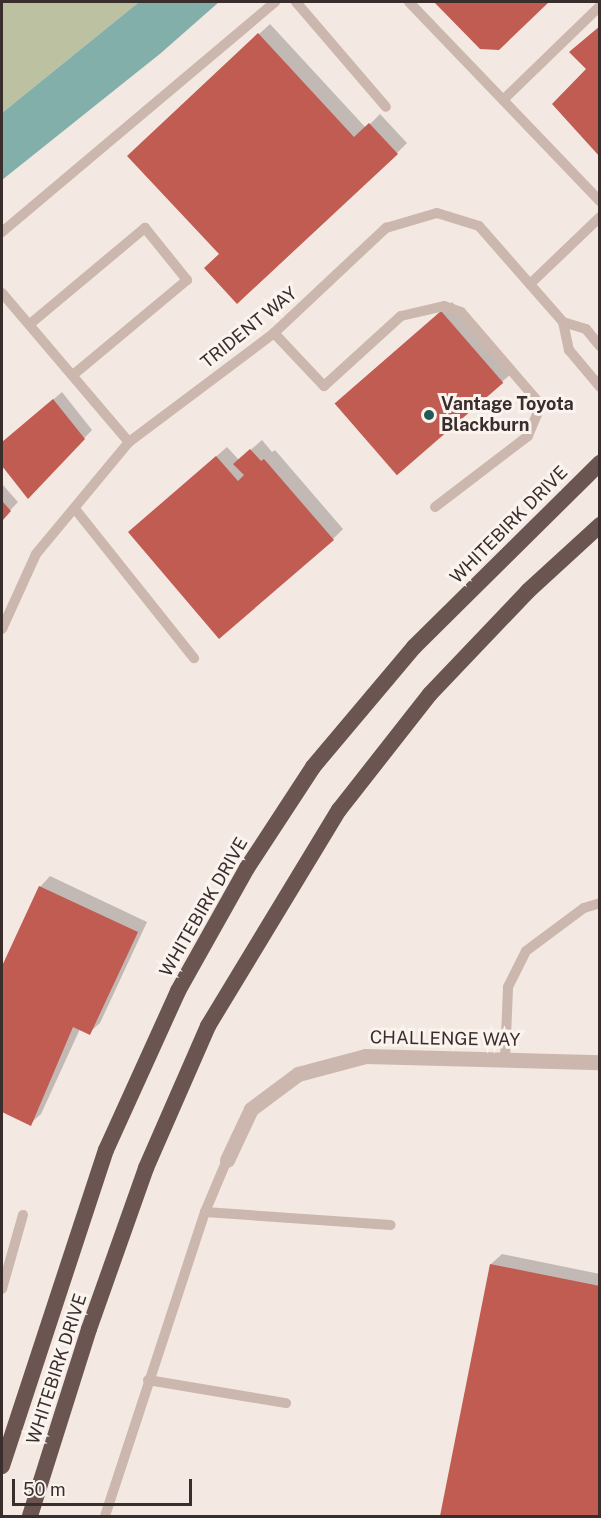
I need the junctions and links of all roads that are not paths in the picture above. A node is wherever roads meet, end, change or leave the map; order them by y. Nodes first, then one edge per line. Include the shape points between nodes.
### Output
1 (275, 2) edge
2 (296, 2) edge
3 (409, 2) edge
4 (600, 6) edge
5 (503, 100) junction
6 (386, 107) dead end
7 (600, 201) edge
8 (600, 217) edge
9 (2, 232) edge
10 (530, 284) junction
11 (2, 293) edge
12 (563, 322) junction
13 (30, 324) junction
14 (274, 333) junction
15 (600, 346) edge
16 (74, 374) junction
17 (600, 387) edge
18 (129, 442) junction
19 (600, 463) edge
20 (435, 507) dead end
21 (75, 508) junction
22 (600, 525) edge
23 (2, 629) edge
24 (194, 658) dead end
25 (600, 903) edge
26 (505, 1060) junction
27 (600, 1062) edge
28 (227, 1160) joint
29 (205, 1212) junction
30 (23, 1215) dead end
31 (391, 1226) dead end
32 (2, 1289) edge
33 (148, 1380) junction
34 (286, 1403) dead end
35 (2, 1466) edge
36 (30, 1516) edge
37 (105, 1516) edge

1 - 9 lane
2 - 6 lane
3 - 5 lane
4 - 5 lane
5 - 7 lane
8 - 10 lane
10 - 12 lane, TRIDENT WAY
10 - 14 lane, TRIDENT WAY via 479,226 437,213 386,228
11 - 13 lane
12 - 15 lane, TRIDENT WAY via 586,329
12 - 17 lane, TRIDENT WAY via 569,350
13 - 16 lane
13 - 16 lane via 145,228 187,280
14 - 18 lane, TRIDENT WAY
14 - 20 lane via 324,386 401,316 444,306 461,312 541,405 528,436
16 - 18 lane
18 - 21 lane, TRIDENT WAY
19 - 35 highway, WHITEBIRK DRIVE via 414,647 313,767 247,868 178,991 106,1150
21 - 23 lane, TRIDENT WAY via 36,555
21 - 24 lane
22 - 36 highway, WHITEBIRK DRIVE via 528,591 430,694 339,810 208,1026 146,1168
25 - 26 lane via 584,908 526,951 508,987
26 - 27 street, CHALLENGE WAY
26 - 28 street, CHALLENGE WAY via 364,1056 298,1074 251,1108
28 - 29 lane
29 - 31 lane
29 - 33 lane
30 - 32 lane
33 - 34 lane
33 - 37 lane

